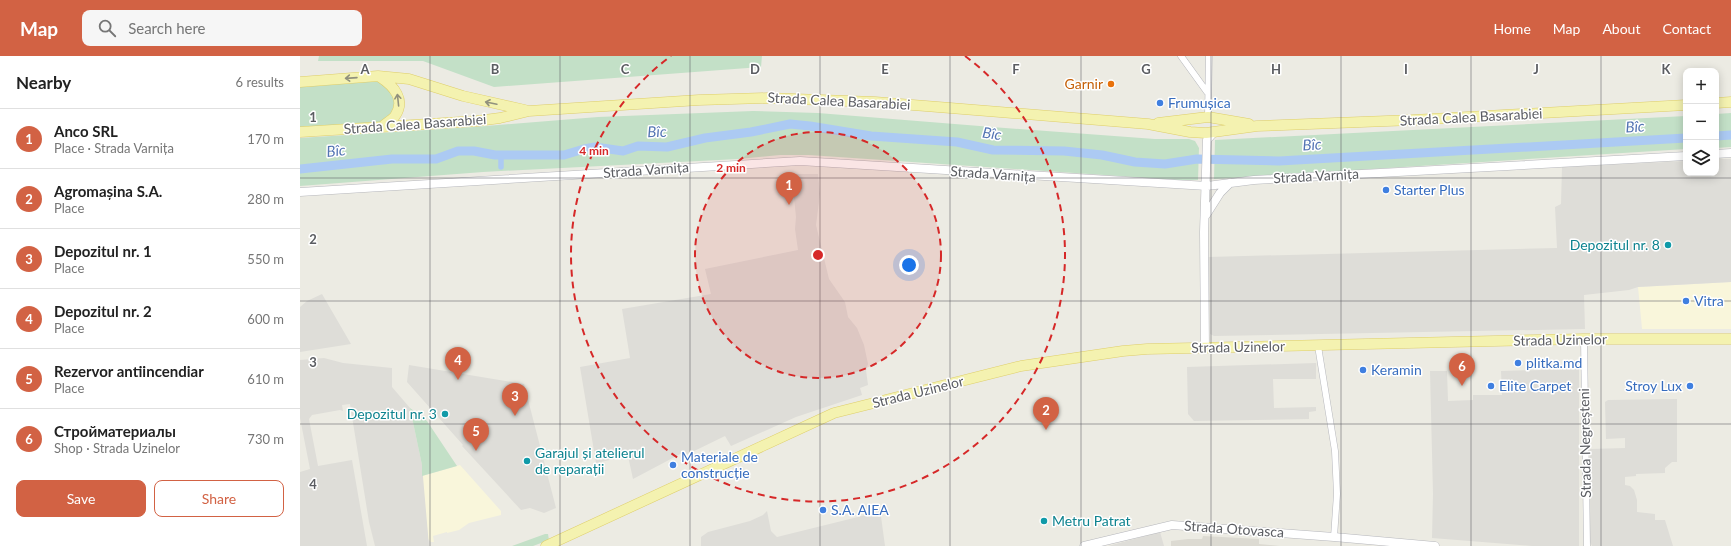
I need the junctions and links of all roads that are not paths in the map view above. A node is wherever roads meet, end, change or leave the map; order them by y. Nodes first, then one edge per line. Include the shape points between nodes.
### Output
1 (1181, 56) edge
2 (1209, 56) edge
3 (378, 76) junction
4 (300, 82) edge
5 (1207, 92) junction
6 (1731, 102) edge
7 (1719, 103) edge
8 (1683, 105) edge
9 (529, 111) junction
10 (1208, 118) junction
11 (1148, 124) junction
12 (383, 126) junction
13 (1257, 126) junction
14 (300, 132) edge
15 (1200, 132) junction
16 (1209, 139) junction
17 (1731, 153) edge
18 (1719, 154) edge
19 (1683, 156) edge
20 (1207, 183) junction
21 (1230, 183) junction
22 (1189, 186) junction
23 (300, 192) edge
24 (1205, 204) junction
25 (1205, 217) junction
26 (1584, 339) junction
27 (1731, 339) edge
28 (1318, 346) junction
29 (1205, 348) junction
30 (1334, 537) junction
31 (552, 545) edge
32 (1084, 546) edge
33 (1435, 546) edge
34 (1587, 546) edge

1 - 5 street
2 - 5 street
3 -> 4 main road, Strada Calea Basarabiei
9 -> 3 main road, Strada Calea Basarabiei via 462,96 409,79
12 -> 3 main road via 394,117 400,100 390,83
5 - 10 street
6 - 7 main road
8 - 13 main road, Strada Calea Basarabiei
9 - 11 main road, Strada Calea Basarabiei via 699,100 815,98
9 - 12 main road, Strada Calea Basarabiei via 477,121
10 - 11 main road, Strada Calea Basarabiei
10 - 13 main road, Strada Calea Basarabiei
10 - 15 main road via 1199,126
10 - 16 main road via 1215,126
11 - 15 main road, Strada Calea Basarabiei
12 - 14 main road, Strada Calea Basarabiei
13 - 16 main road, Strada Calea Basarabiei
15 - 16 main road, Strada Calea Basarabiei
16 - 20 street
17 - 18 street
19 - 21 street, Strada Varnița
20 - 21 street, Strada Varnița
20 - 22 street, Strada Varnița
20 - 24 street
21 - 25 street via 1215,199
22 - 23 street, Strada Varnița via 800,161
22 - 24 street via 1199,192
24 - 25 street
25 - 29 street
26 - 27 main road, Strada Uzinelor
26 - 28 main road, Strada Uzinelor
26 - 34 street, Strada Negreșteni
28 - 29 main road, Strada Uzinelor
28 - 30 street via 1335,451 1337,494
29 - 31 main road, Strada Uzinelor via 1123,351 1021,366 834,413
30 - 32 street, Strada Otovasca via 1172,525
30 - 33 street, Strada Otovasca

